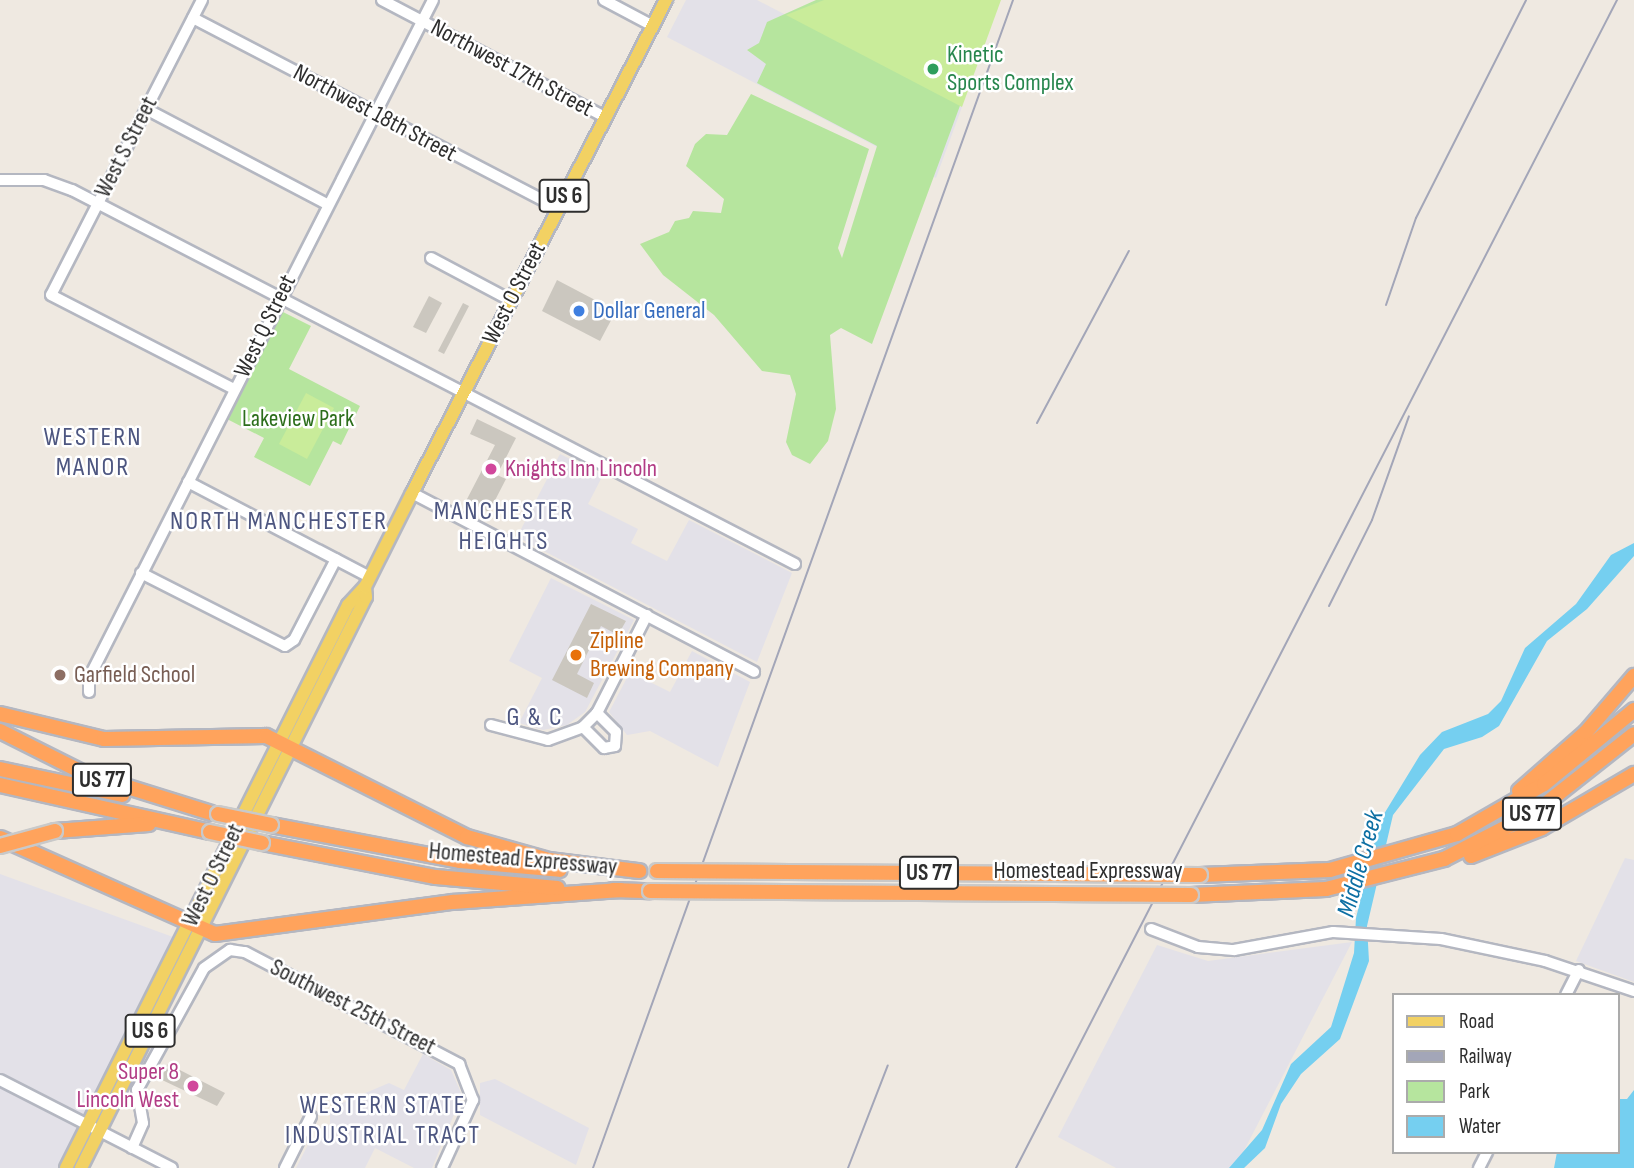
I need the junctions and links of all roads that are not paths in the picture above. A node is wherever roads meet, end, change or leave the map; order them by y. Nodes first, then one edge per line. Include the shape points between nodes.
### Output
1 (202, 0) edge
2 (382, 0) edge
3 (433, 0) edge
4 (604, 0) edge
5 (666, 0) edge
6 (193, 18) junction
7 (422, 21) junction
8 (653, 26) junction
9 (146, 109) junction
10 (374, 112) junction
11 (605, 117) junction
12 (0, 180) edge
13 (98, 202) junction
14 (327, 204) junction
15 (558, 208) junction
16 (430, 258) dead end
17 (279, 297) junction
18 (510, 300) junction
19 (234, 390) junction
20 (462, 393) junction
21 (188, 482) junction
22 (412, 493) junction
23 (336, 559) junction
24 (795, 564) dead end
25 (141, 573) junction
26 (368, 582) junction
27 (647, 615) junction
28 (754, 672) dead end
29 (1634, 676) edge
30 (89, 692) dead end
31 (1634, 710) edge
32 (597, 713) junction
33 (0, 714) edge
34 (491, 725) dead end
35 (583, 727) junction
36 (0, 731) edge
37 (1634, 734) edge
38 (285, 746) junction
39 (0, 769) edge
40 (1634, 774) edge
41 (0, 785) edge
42 (215, 813) junction
43 (210, 832) junction
44 (1457, 834) junction
45 (0, 838) edge
46 (0, 846) edge
47 (1416, 869) junction
48 (639, 871) junction
49 (621, 890) junction
50 (195, 927) junction
51 (1150, 929) dead end
52 (1579, 970) junction
53 (1634, 991) edge
54 (1567, 993) edge
55 (0, 1080) edge
56 (311, 1116) dead end
57 (94, 1129) junction
58 (132, 1148) junction
59 (66, 1168) edge
60 (81, 1168) edge
61 (172, 1168) edge
62 (285, 1168) edge
63 (442, 1168) edge

1 - 6 street, West S Street
2 - 7 street, Northwest 17th Street
3 - 7 street, West Q Street
4 - 8 street
5 - 8 main road, West O Street / US 6
6 - 9 street, West S Street
6 - 10 street, Northwest 18th Street
7 - 10 street, West Q Street
7 - 11 street, Northwest 17th Street
8 - 11 main road, West O Street / US 6
9 - 13 street, West S Street
9 - 14 street
10 - 14 street, West Q Street
10 - 15 street, Northwest 18th Street
11 - 15 main road, West O Street / US 6
12 - 13 street via 44,180
13 - 17 street
13 - 19 street, West S Street via 51,295
14 - 17 street, West Q Street
15 - 18 main road, West O Street / US 6
16 - 18 street
17 - 19 street, West Q Street
17 - 20 street
18 - 20 main road, West O Street / US 6
19 - 21 street, West Q Street
20 - 22 main road, West O Street / US 6
20 - 24 street
21 - 23 street
21 - 25 street, West Q Street
22 - 26 main road, West O Street / US 6
22 - 27 street
23 - 25 street via 289,645
23 - 26 street
25 - 30 street, West Q Street via 89,678
26 - 38 main road, West O Street / US 6 via 355,592
27 - 28 street
27 - 32 street
29 - 44 highway via 1547,768
31 - 44 highway, US 77 via 1544,785
32 - 35 street
32 - 35 street via 616,732 615,746 604,748
33 - 38 highway via 104,739 258,735
34 - 35 street via 548,740
36 - 42 highway, US 77 via 86,774
37 - 47 highway, Homestead Expressway / US 77 via 1534,813 1486,841
38 - 48 highway via 478,841 549,860
38 - 50 main road, West O Street / US 6
39 - 42 highway
40 - 47 highway via 1508,844
41 - 43 highway, US 77
42 - 48 highway, Homestead Expressway / US 77, bridge via 460,861
43 - 46 highway, bridge via 128,823 55,831
43 - 49 highway, Homestead Expressway / US 77, bridge via 436,877
44 - 48 highway, Homestead Expressway / US 77, bridge via 1330,870 1200,875
45 - 50 highway
47 - 49 highway, Homestead Expressway / US 77, bridge via 1326,889 1191,895
49 - 50 highway via 453,902 227,934
50 - 57 main road, West O Street / US 6
51 - 52 street via 1198,947 1234,950 1346,932 1371,934 1472,944
52 - 53 street
52 - 54 street
55 - 57 street
56 - 62 street
57 - 58 street
57 - 59 main road, West O Street / US 6
57 - 60 main road, West O Street / US 6
58 - 61 street
58 - 63 street, Southwest 25th Street via 144,1124 137,1090 204,968 222,952 245,952 447,1055 471,1085 471,1110

